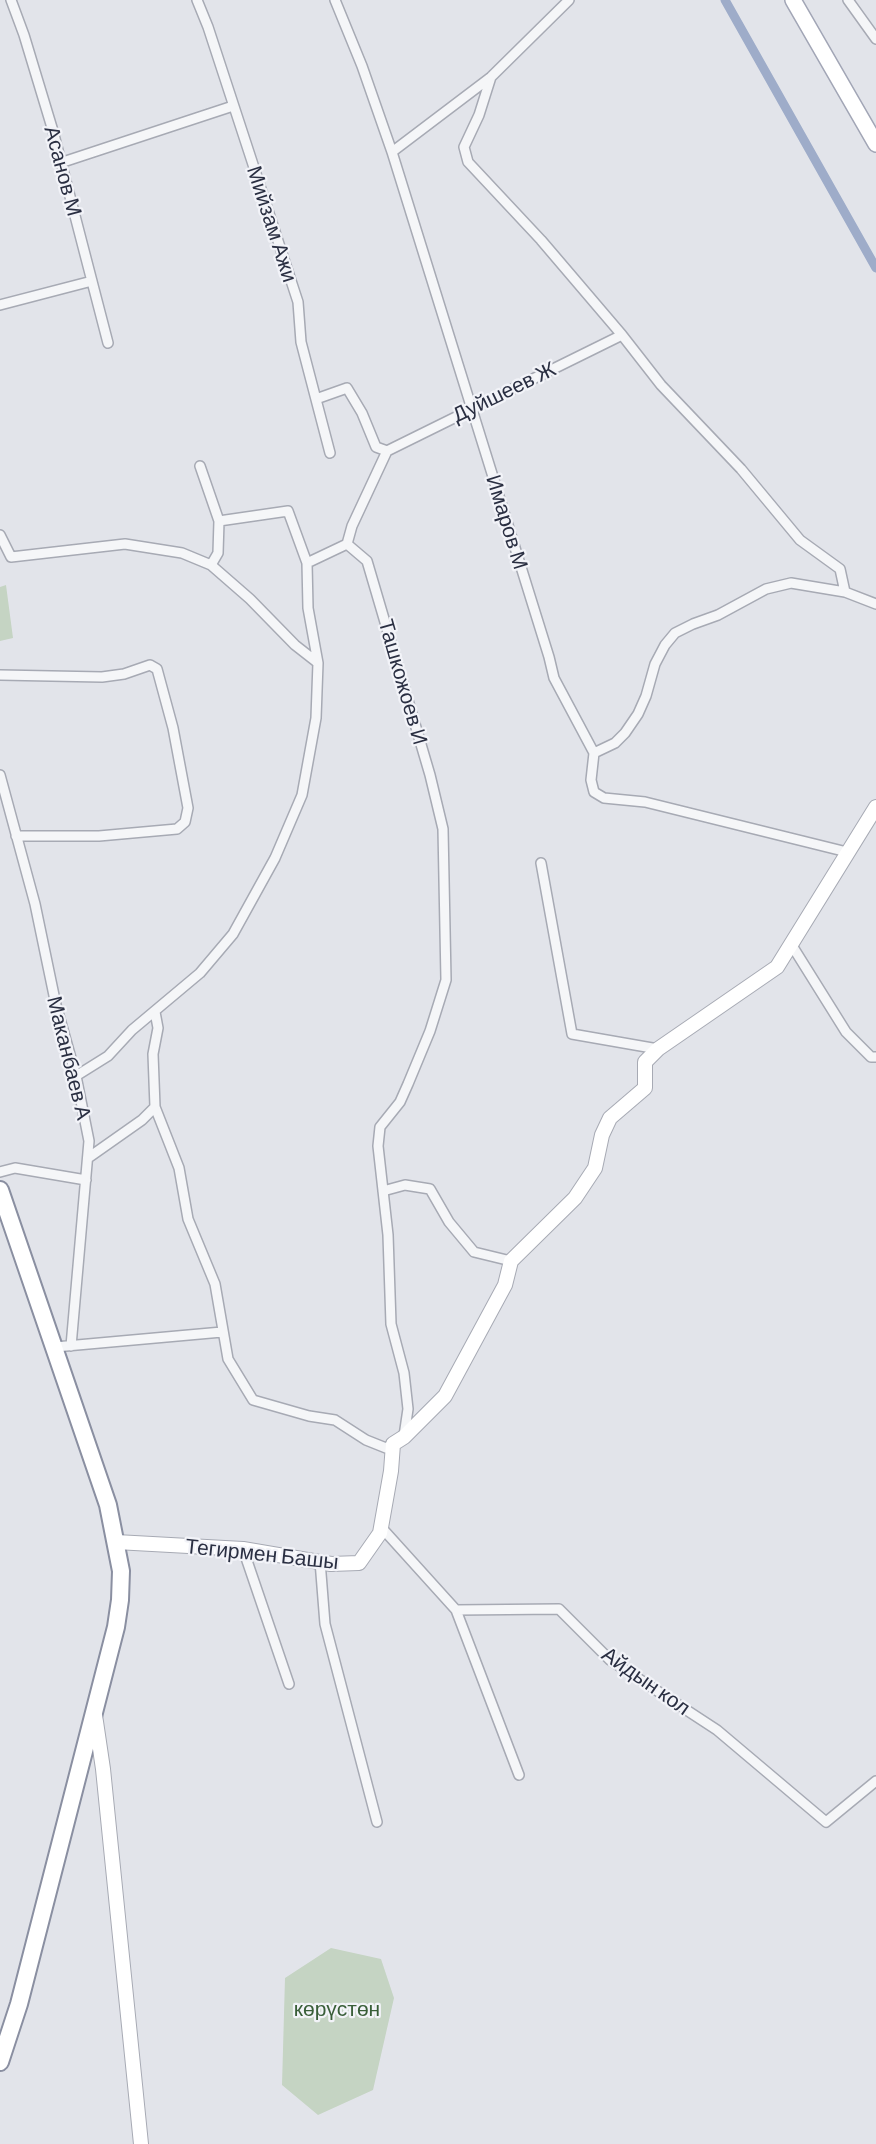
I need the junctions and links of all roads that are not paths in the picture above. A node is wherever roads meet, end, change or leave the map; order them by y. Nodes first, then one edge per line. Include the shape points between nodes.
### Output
1 (10, 0) edge
2 (197, 0) edge
3 (335, 0) edge
4 (569, 0) edge
5 (793, 0) edge
6 (848, 0) edge
7 (876, 39) edge
8 (491, 77) junction
9 (233, 106) junction
10 (874, 134) edge
11 (392, 152) junction
12 (60, 163) junction
13 (92, 281) junction
14 (0, 304) edge
15 (622, 335) junction
16 (108, 343) dead end
17 (316, 399) junction
18 (471, 409) junction
19 (387, 451) junction
20 (330, 453) dead end
21 (200, 466) dead end
22 (219, 522) junction
23 (0, 535) edge
24 (347, 544) junction
25 (307, 563) junction
26 (211, 564) junction
27 (844, 592) junction
28 (876, 604) edge
29 (318, 663) junction
30 (0, 675) edge
31 (594, 753) junction
32 (0, 775) edge
33 (876, 807) edge
34 (16, 836) junction
35 (847, 852) junction
36 (541, 863) dead end
37 (791, 944) junction
38 (155, 1012) junction
39 (658, 1049) junction
40 (876, 1057) edge
41 (76, 1076) junction
42 (155, 1107) junction
43 (88, 1158) junction
44 (0, 1172) edge
45 (86, 1180) junction
46 (0, 1190) edge
47 (383, 1191) junction
48 (512, 1261) junction
49 (222, 1332) junction
50 (63, 1347) junction
51 (398, 1440) junction
52 (381, 1527) junction
53 (116, 1542) junction
54 (243, 1549) junction
55 (320, 1561) junction
56 (456, 1610) junction
57 (289, 1684) dead end
58 (94, 1713) junction
59 (519, 1775) dead end
60 (876, 1780) edge
61 (378, 1822) dead end
62 (0, 2062) edge
63 (141, 2144) edge

1 - 12 street, Асанов М via 27,45
2 - 9 street, Мийзам Ажи
3 - 11 street, Имаров М
4 - 8 street
5 - 10 main road
6 - 7 street
8 - 11 street
8 - 15 street via 465,147 468,162 542,240
9 - 12 street
9 - 17 street, Мийзам Ажи via 298,302 301,342
11 - 18 street, Имаров М
12 - 13 street, Асанов М
13 - 14 street
13 - 16 street, Асанов М
15 - 18 street, Дуйшеев Ж
15 - 27 street via 661,385 741,469 800,540 840,569
17 - 19 street via 347,388 376,447
17 - 20 street, Мийзам Ажи
18 - 19 street, Дуйшеев Ж
18 - 31 street, Имаров М via 554,678
19 - 24 street
21 - 22 street
22 - 25 street via 288,511
22 - 26 street via 218,553
23 - 26 street via 11,557 125,544 182,553
24 - 25 street
24 - 47 street, Ташкожоев И via 367,561 443,829 446,980 430,1031 400,1102 380,1128
25 - 29 street via 308,608
26 - 29 street
27 - 28 street
27 - 31 street via 791,583 766,589 675,633 654,664 646,696 626,733
29 - 38 street via 316,718 302,795 275,858 233,934 200,973
30 - 34 street via 102,677 150,665 157,669 188,808 185,822 177,829 99,836
31 - 35 street via 591,780 594,792 604,798 645,802
32 - 34 street, Маканбаев А
33 - 35 street
34 - 41 street, Маканбаев А
35 - 37 street
36 - 39 street via 572,1034
37 - 39 street via 777,967
37 - 40 street via 846,1032 871,1057
38 - 41 street via 108,1056
38 - 42 street
39 - 48 street via 645,1062 645,1088 610,1118 596,1168 575,1198
41 - 43 street, Маканбаев А via 89,1141
42 - 43 street
42 - 49 street via 179,1168 188,1219 215,1284
43 - 45 street, Маканбаев А
44 - 45 street via 15,1168
45 - 50 street, Маканбаев А
46 - 50 highway
47 - 48 street via 405,1185 430,1189 474,1252
47 - 51 street, Ташкожоев И via 391,1324 404,1373 408,1409
48 - 51 street via 505,1285 445,1396
49 - 50 street
49 - 51 street via 228,1359 253,1400 334,1420 386,1448
50 - 53 highway
51 - 52 street, Тегирмен Башы
52 - 55 street, Тегирмен Башы via 359,1563
52 - 56 street
53 - 54 street, Тегирмен Башы
53 - 58 highway via 120,1600
54 - 55 street, Тегирмен Башы
54 - 57 street
55 - 61 street via 326,1624
56 - 59 street
56 - 60 street, Айдын кол via 559,1609 610,1660 717,1730 826,1822
58 - 62 highway via 20,2004
58 - 63 street

